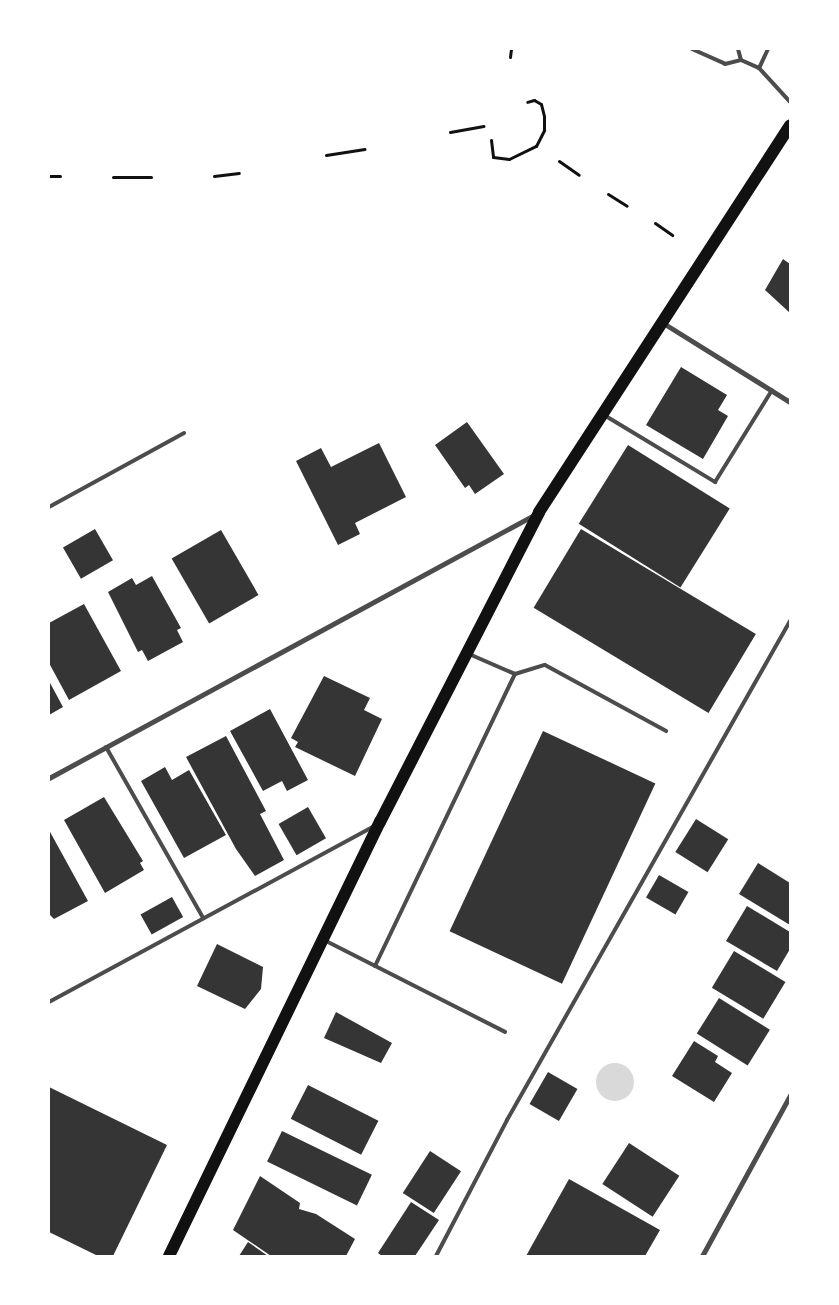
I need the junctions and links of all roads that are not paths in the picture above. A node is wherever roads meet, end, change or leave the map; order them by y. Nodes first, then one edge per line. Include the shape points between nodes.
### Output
1 (692, 49) edge
2 (738, 49) edge
3 (768, 49) edge
4 (741, 60) junction
5 (759, 68) junction
6 (790, 102) edge
7 (790, 125) edge
8 (659, 321) junction
9 (772, 390) junction
10 (790, 402) edge
11 (600, 413) junction
12 (184, 433) dead end
13 (49, 507) edge
14 (538, 512) junction
15 (790, 621) edge
16 (467, 653) junction
17 (515, 674) junction
18 (666, 731) dead end
19 (106, 746) junction
20 (49, 778) edge
21 (380, 822) junction
22 (203, 918) junction
23 (322, 939) junction
24 (375, 966) junction
25 (49, 1002) edge
26 (505, 1032) dead end
27 (789, 1099) edge
28 (169, 1256) edge
29 (436, 1256) edge
30 (702, 1256) edge

1 - 4 lane via 726,64
2 - 4 lane
3 - 5 lane
4 - 5 lane
5 - 6 lane
7 - 8 main road
8 - 9 street
8 - 11 main road
9 - 10 street
9 - 11 lane via 715,482
11 - 14 main road
12 - 13 lane
14 - 16 main road
14 - 19 street
15 - 29 lane via 507,1120
16 - 17 lane
16 - 21 main road
17 - 18 lane via 545,665
17 - 24 lane
19 - 20 street
19 - 22 lane
21 - 22 lane
21 - 23 main road
22 - 25 lane
23 - 24 lane
23 - 28 main road
24 - 26 lane
27 - 30 street

